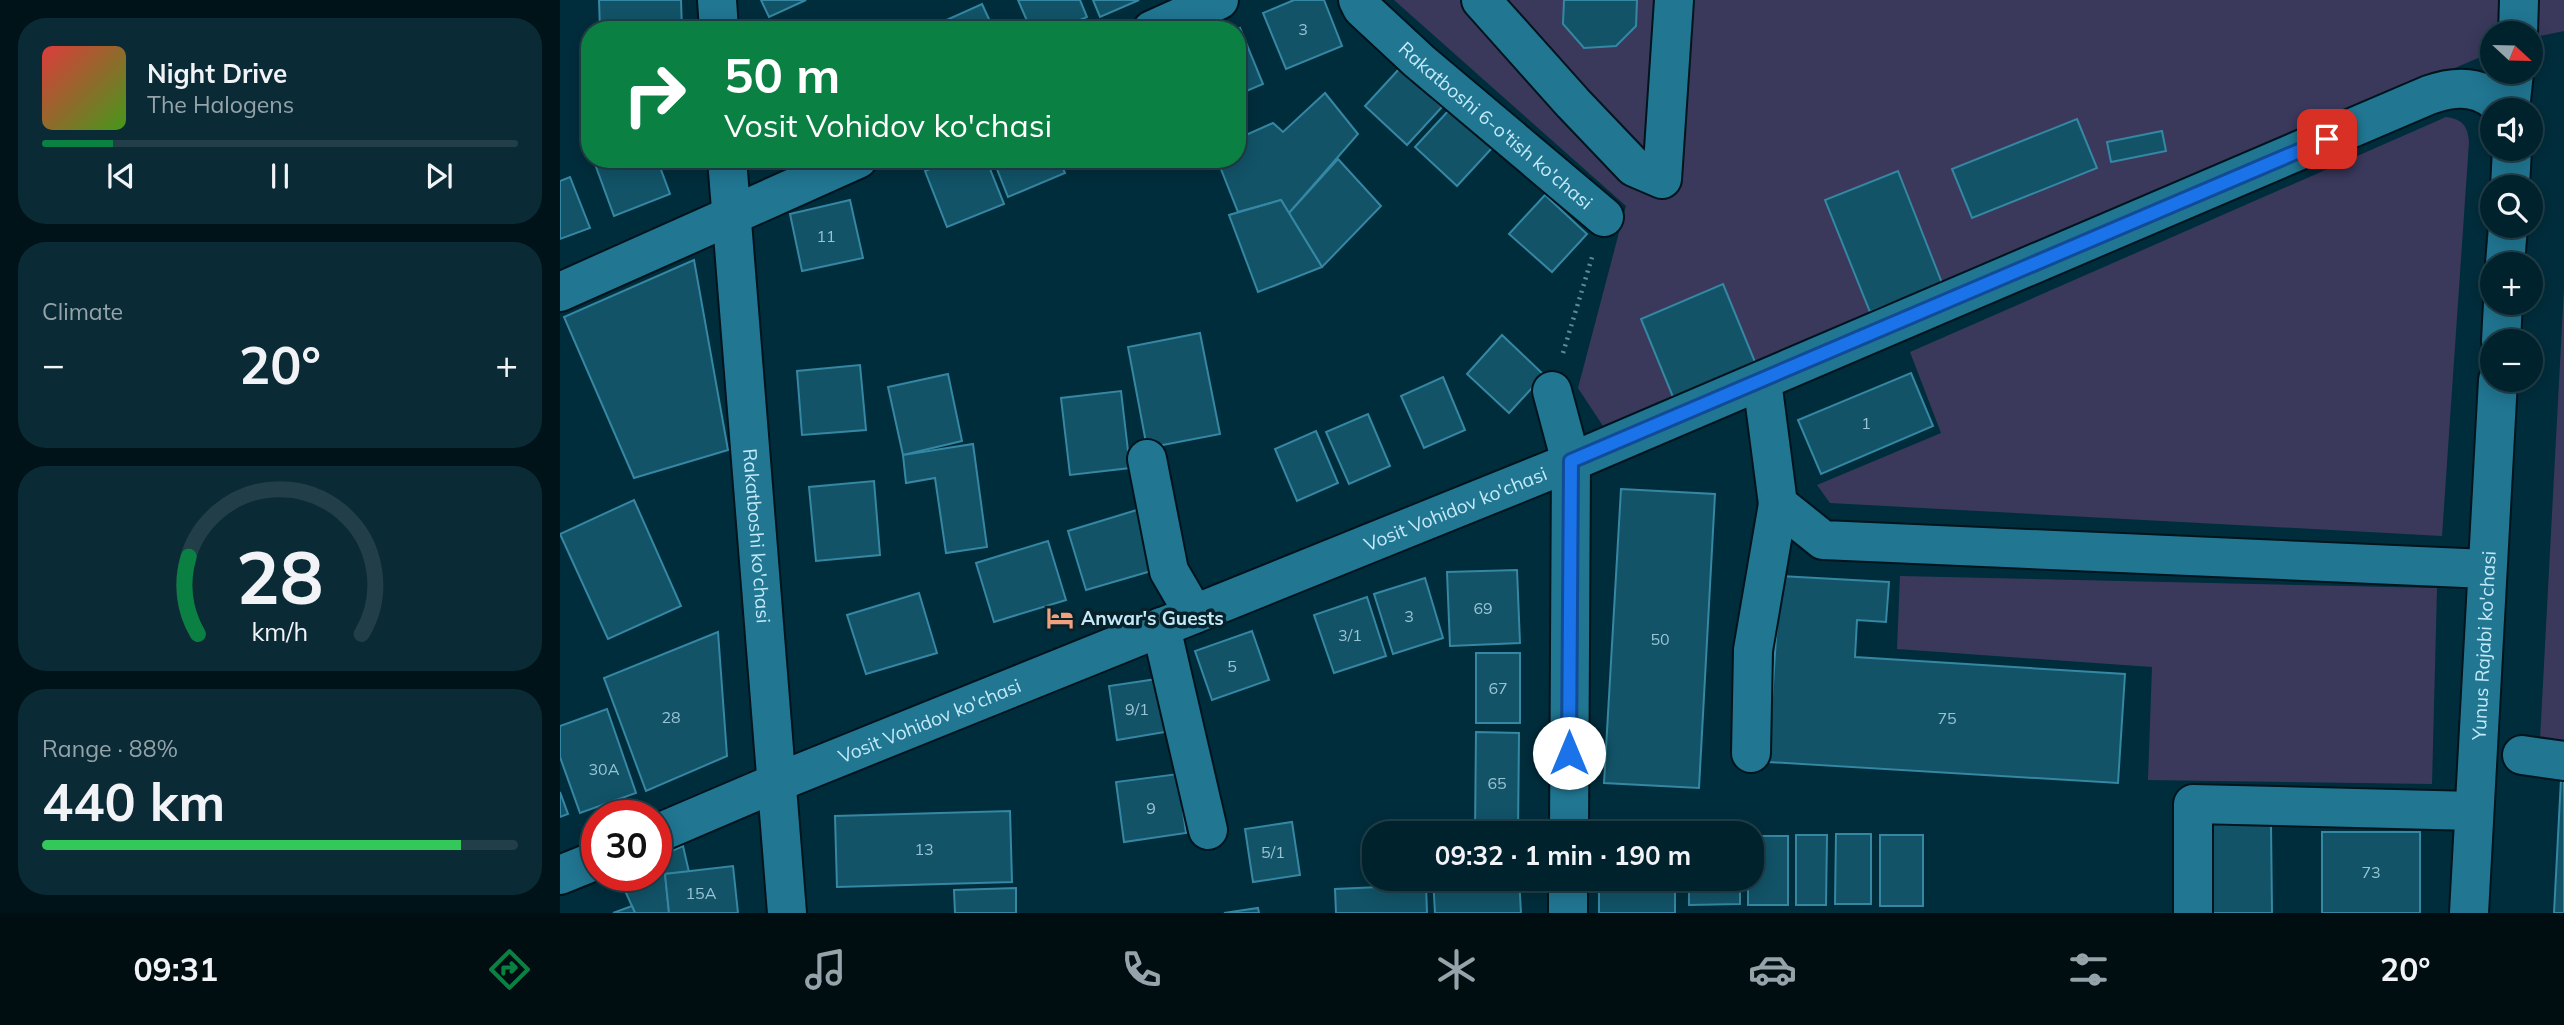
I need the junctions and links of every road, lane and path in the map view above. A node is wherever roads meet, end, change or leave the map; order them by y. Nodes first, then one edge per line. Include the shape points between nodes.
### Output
1 (718, 0) edge
2 (1219, 0) edge
3 (1358, 0) edge
4 (1481, 0) edge
5 (1674, 0) edge
6 (2519, 0) edge
7 (719, 21) edge
8 (1172, 21) edge
9 (2518, 21) edge
10 (2483, 98) edge
11 (728, 168) edge
12 (838, 168) edge
13 (731, 215) junction
14 (1604, 217) joint
15 (560, 292) edge
16 (1762, 381) junction
17 (1552, 391) joint
18 (2497, 392) edge
19 (1147, 459) dead end
20 (1571, 461) junction
21 (1779, 504) junction
22 (2487, 569) junction
23 (1177, 621) junction
24 (1751, 753) dead end
25 (2522, 755) dead end
26 (2564, 761) edge
27 (778, 782) junction
28 (2474, 811) junction
29 (1569, 821) edge
30 (672, 827) edge
31 (1208, 830) dead end
32 (581, 866) edge
33 (560, 875) edge
34 (1569, 891) edge
35 (787, 913) edge
36 (1568, 913) edge
37 (2193, 913) edge
38 (2469, 913) edge

1 - 7 street
2 - 8 street
3 - 14 street, Rakatboshi 6-o'tish ko'chasi via 1419,61
4 - 5 street via 1634,167 1662,179
6 - 9 street
10 - 16 street, Vosit Vohidov ko'chasi via 2457,87 2430,95
11 - 13 street, Rakatboshi ko'chasi
12 - 13 street
13 - 15 street
13 - 27 street, Rakatboshi ko'chasi
14 - 17 path, Rakatboshi 6-o'tish ko'chasi
16 - 20 street, Vosit Vohidov ko'chasi
16 - 21 street
17 - 20 street
18 - 22 street, Yunus Rajabi ko'chasi
19 - 23 street
20 - 23 street, Vosit Vohidov ko'chasi
20 - 29 street
21 - 22 street via 1823,540
21 - 24 street via 1753,650
22 - 28 street, Yunus Rajabi ko'chasi
23 - 27 street, Vosit Vohidov ko'chasi
23 - 31 street
25 - 26 street
27 - 30 street, Vosit Vohidov ko'chasi
27 - 35 street, Rakatboshi ko'chasi
28 - 37 street via 2193,804
28 - 38 street, Yunus Rajabi ko'chasi
32 - 33 street
34 - 36 street

